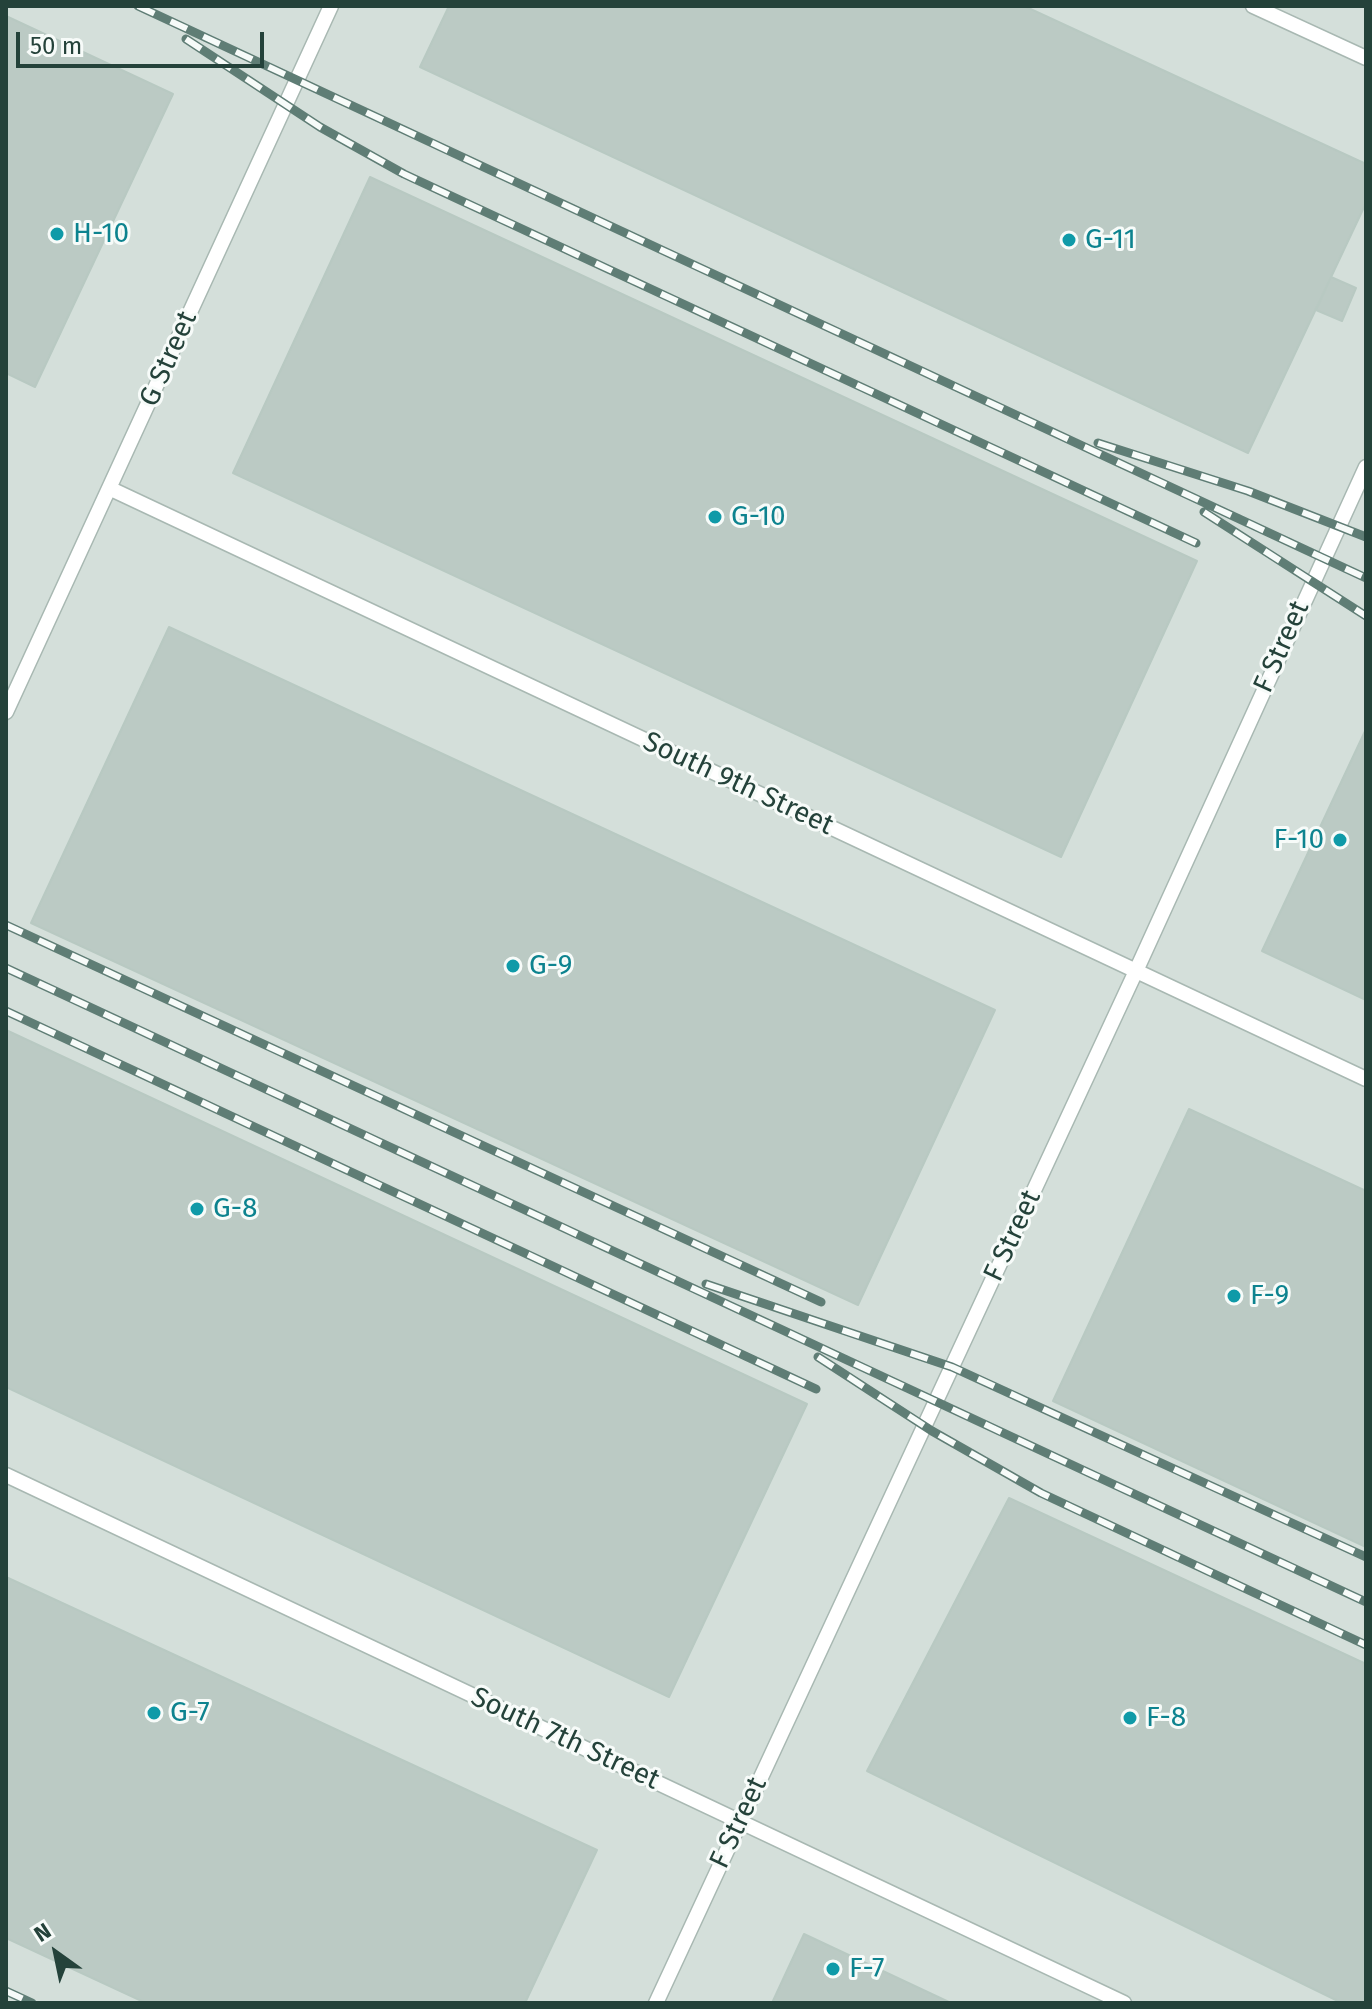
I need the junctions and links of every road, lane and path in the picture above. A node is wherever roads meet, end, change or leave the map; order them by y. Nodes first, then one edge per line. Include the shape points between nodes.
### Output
1 (331, 6) edge
2 (1253, 6) edge
3 (1366, 58) edge
4 (1366, 467) edge
5 (111, 489) junction
6 (6, 712) edge
7 (1136, 971) junction
8 (1366, 1079) edge
9 (6, 1475) edge
10 (740, 1821) junction
11 (656, 2003) edge
12 (1124, 2003) edge

1 - 5 lane, G Street
2 - 3 lane
4 - 7 lane, F Street
5 - 6 lane, G Street
5 - 7 lane, South 9th Street
7 - 8 lane, South 9th Street
7 - 10 lane, F Street
9 - 10 lane, South 7th Street
10 - 11 lane, F Street
10 - 12 lane, South 7th Street

